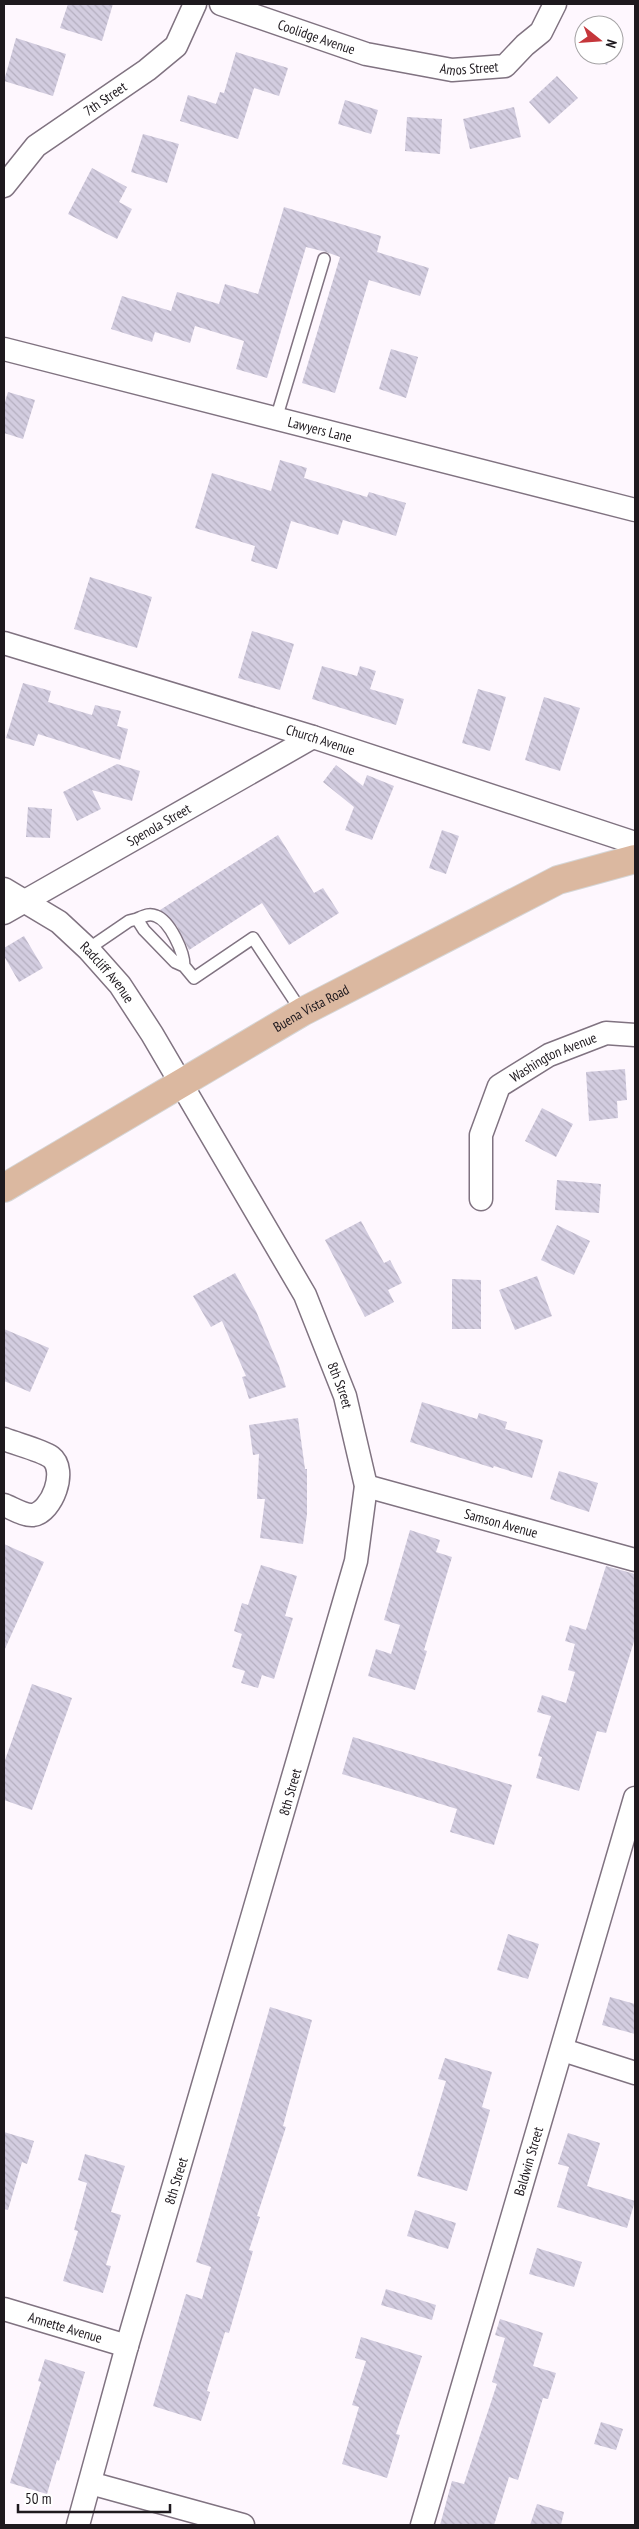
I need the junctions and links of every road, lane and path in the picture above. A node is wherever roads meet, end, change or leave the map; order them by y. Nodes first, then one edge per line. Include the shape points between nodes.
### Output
1 (194, 4) edge
2 (221, 4) edge
3 (554, 4) edge
4 (413, 63) joint
5 (4, 186) edge
6 (324, 259) dead end
7 (4, 349) edge
8 (276, 419) junction
9 (635, 510) edge
10 (4, 642) edge
11 (313, 737) junction
12 (635, 844) edge
13 (635, 859) edge
14 (4, 889) edge
15 (25, 901) junction
16 (4, 913) edge
17 (137, 919) junction
18 (88, 950) junction
19 (184, 966) junction
20 (302, 1012) junction
21 (635, 1035) edge
22 (180, 1084) junction
23 (4, 1188) edge
24 (481, 1199) dead end
25 (4, 1439) edge
26 (366, 1486) junction
27 (4, 1504) edge
28 (635, 1560) edge
29 (635, 1798) edge
30 (563, 2050) junction
31 (635, 2073) edge
32 (4, 2309) edge
33 (126, 2346) junction
34 (90, 2483) junction
35 (78, 2525) edge
36 (243, 2525) edge
37 (422, 2525) edge

1 - 5 street, 7th Street via 176,46 147,70 36,146
2 - 4 street, Coolidge Avenue via 366,54
3 - 4 street, Amos Street via 541,32 505,66 452,70
6 - 8 lane
7 - 8 street, Lawyers Lane
8 - 9 street, Lawyers Lane
10 - 11 street, Church Avenue
11 - 12 street, Church Avenue
11 - 15 street, Spenola Street
13 - 20 main road, Buena Vista Road via 558,880
14 - 15 street, Radcliff Avenue
15 - 16 street, Spenola Street
15 - 18 street, Radcliff Avenue via 59,922
17 - 18 lane via 129,921
17 - 19 lane via 175,962
17 - 19 lane via 148,915 157,916 165,922 184,953
18 - 22 street, Radcliff Avenue via 120,986
19 - 20 lane via 194,978 253,938
20 - 22 main road, Buena Vista Road
21 - 24 street, Washington Avenue via 606,1033 549,1055 499,1086 481,1135
22 - 23 main road, Buena Vista Road
22 - 26 street, 8th Street via 305,1295 345,1396
25 - 27 street via 52,1458 59,1478 48,1506 41,1513 31,1515
26 - 28 street, Samson Avenue
26 - 33 street, 8th Street via 356,1561
29 - 30 street, Baldwin Street
30 - 31 street
30 - 37 street, Baldwin Street
32 - 33 street, Annette Avenue
33 - 34 street, 8th Street
34 - 35 street, 8th Street
34 - 36 street

